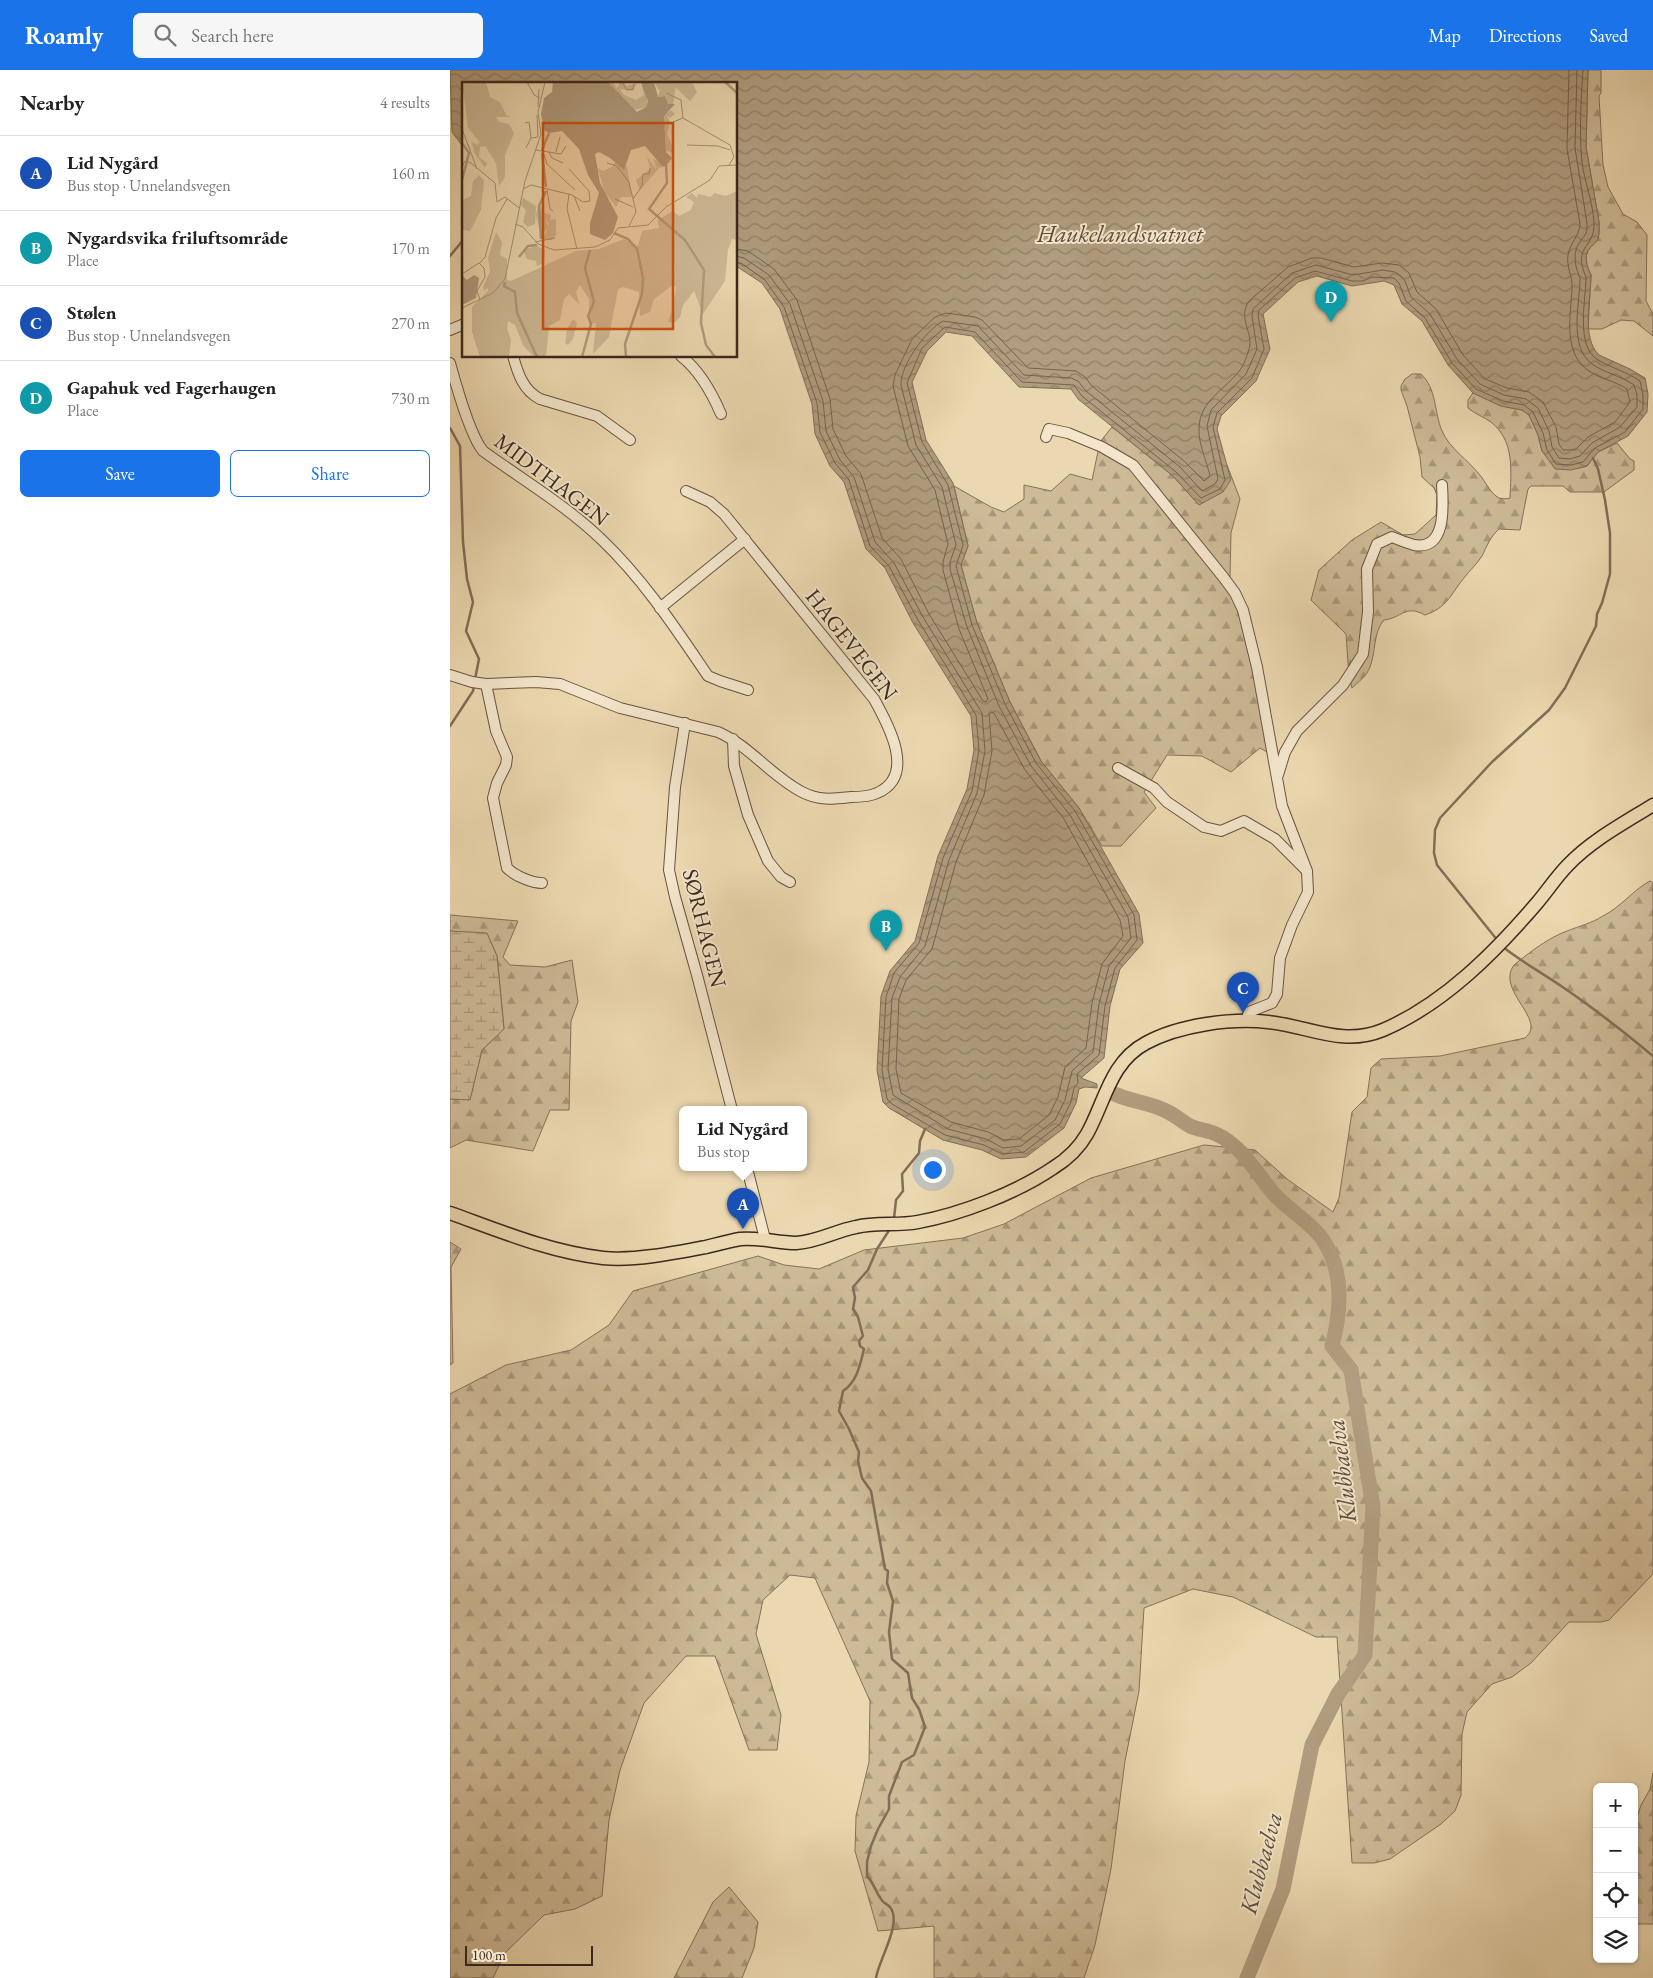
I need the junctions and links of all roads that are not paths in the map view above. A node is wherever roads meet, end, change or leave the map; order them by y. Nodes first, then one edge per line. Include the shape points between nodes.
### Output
1 (462, 325) edge
2 (450, 330) edge
3 (514, 358) edge
4 (683, 358) edge
5 (450, 363) edge
6 (721, 414) dead end
7 (1046, 437) dead end
8 (630, 440) dead end
9 (1442, 485) dead end
10 (686, 491) dead end
11 (745, 539) junction
12 (660, 608) junction
13 (450, 675) edge
14 (479, 683) junction
15 (748, 690) dead end
16 (685, 723) junction
17 (733, 739) junction
18 (1118, 768) dead end
19 (1277, 778) junction
20 (1653, 805) edge
21 (1307, 871) junction
22 (790, 882) dead end
23 (542, 883) dead end
24 (1246, 1021) junction
25 (731, 1106) edge
26 (748, 1171) edge
27 (450, 1213) edge
28 (765, 1240) junction

1 - 2 street
3 - 8 street via 520,380 532,395 597,416
4 - 6 street via 693,366
5 - 12 street, MIDTHAGEN via 478,446 601,539
7 - 19 street via 1050,429 1068,433 1133,465 1235,593 1243,610 1257,667
9 - 19 street via 1444,514 1433,541 1415,545 1392,537 1377,544 1368,569 1368,612 1363,654 1343,685 1297,732 1285,752
10 - 11 street, HAGEVEGEN via 710,502
11 - 12 street
11 - 17 street, HAGEVEGEN via 874,699 892,735 898,768 892,782 878,793 818,799 790,785
12 - 15 street, MIDTHAGEN via 708,676
13 - 14 street, HAGEVEGEN
14 - 16 street, HAGEVEGEN via 560,684 620,708
14 - 23 street via 507,757 493,798 506,862 511,872
16 - 17 street, HAGEVEGEN
16 - 25 street, SØRHAGEN via 675,787 669,870
17 - 22 street via 734,766 748,815 768,862
18 - 21 street via 1154,788 1167,802 1204,827 1222,831 1244,821 1275,839
19 - 21 street via 1282,806
20 - 24 main road via 1590,845 1567,865 1511,933 1479,964 1420,1011 1382,1030 1345,1038 1288,1025
21 - 24 street via 1308,892 1280,958 1277,994 1272,1003 1248,1012
24 - 28 main road via 1173,1032 1133,1051 1114,1072 1093,1122 1078,1146 1054,1167 1017,1189 914,1223 880,1222 796,1243
26 - 28 street
27 - 28 main road via 553,1249 607,1258 625,1259 743,1239

